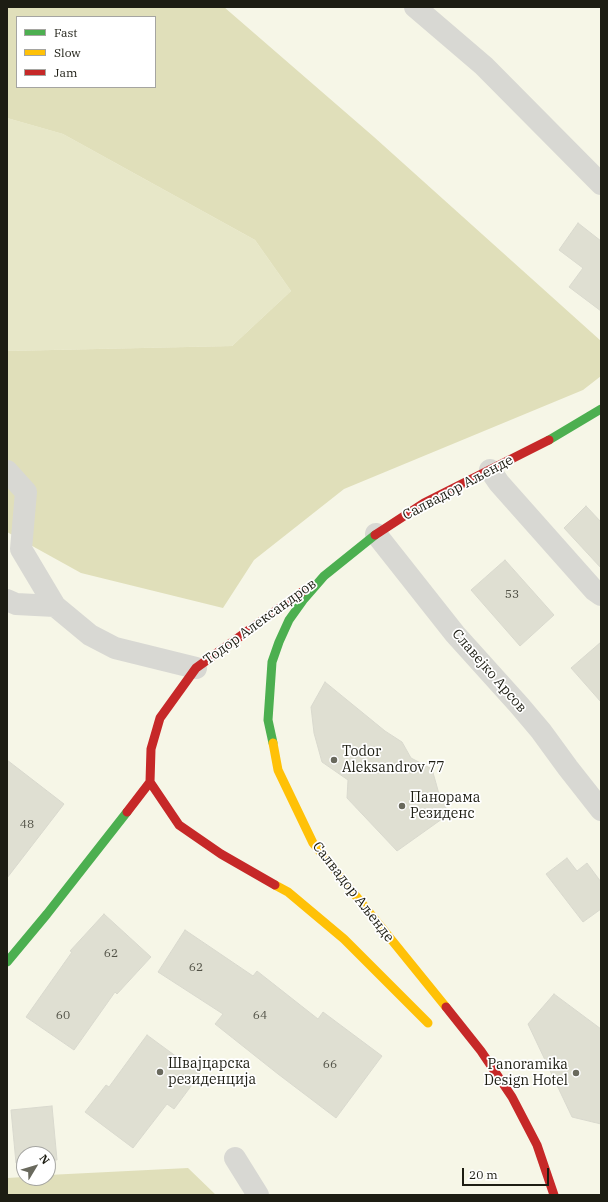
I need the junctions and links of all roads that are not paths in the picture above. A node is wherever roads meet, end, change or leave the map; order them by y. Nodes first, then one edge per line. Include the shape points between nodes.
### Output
1 (415, 7) edge
2 (601, 184) edge
3 (601, 409) edge
4 (490, 470) junction
5 (7, 471) edge
6 (376, 534) junction
7 (324, 576) junction
8 (601, 595) edge
9 (7, 600) edge
10 (55, 606) junction
11 (196, 668) junction
12 (150, 782) junction
13 (601, 810) edge
14 (7, 962) edge
15 (428, 1023) dead end
16 (236, 1158) dead end
17 (258, 1195) edge
18 (554, 1195) edge

1 - 2 street via 484,66
3 - 4 street, Салвадор Аљенде
4 - 6 street, Салвадор Аљенде via 424,503
4 - 8 street
5 - 10 street via 26,492 21,549
6 - 7 street, Салвадор Аљенде
6 - 13 street, Славејко Арсов via 455,634 519,704
7 - 11 street, Тодор Александров
7 - 18 street, Салвадор Аљенде via 290,620 272,662 268,720 278,770 313,843 481,1051 512,1097 537,1145
9 - 10 street via 16,604
10 - 11 street via 90,635 115,648
11 - 12 street via 160,718 151,749
12 - 14 street
12 - 15 street via 179,825 221,854 288,892 344,939
16 - 17 street

